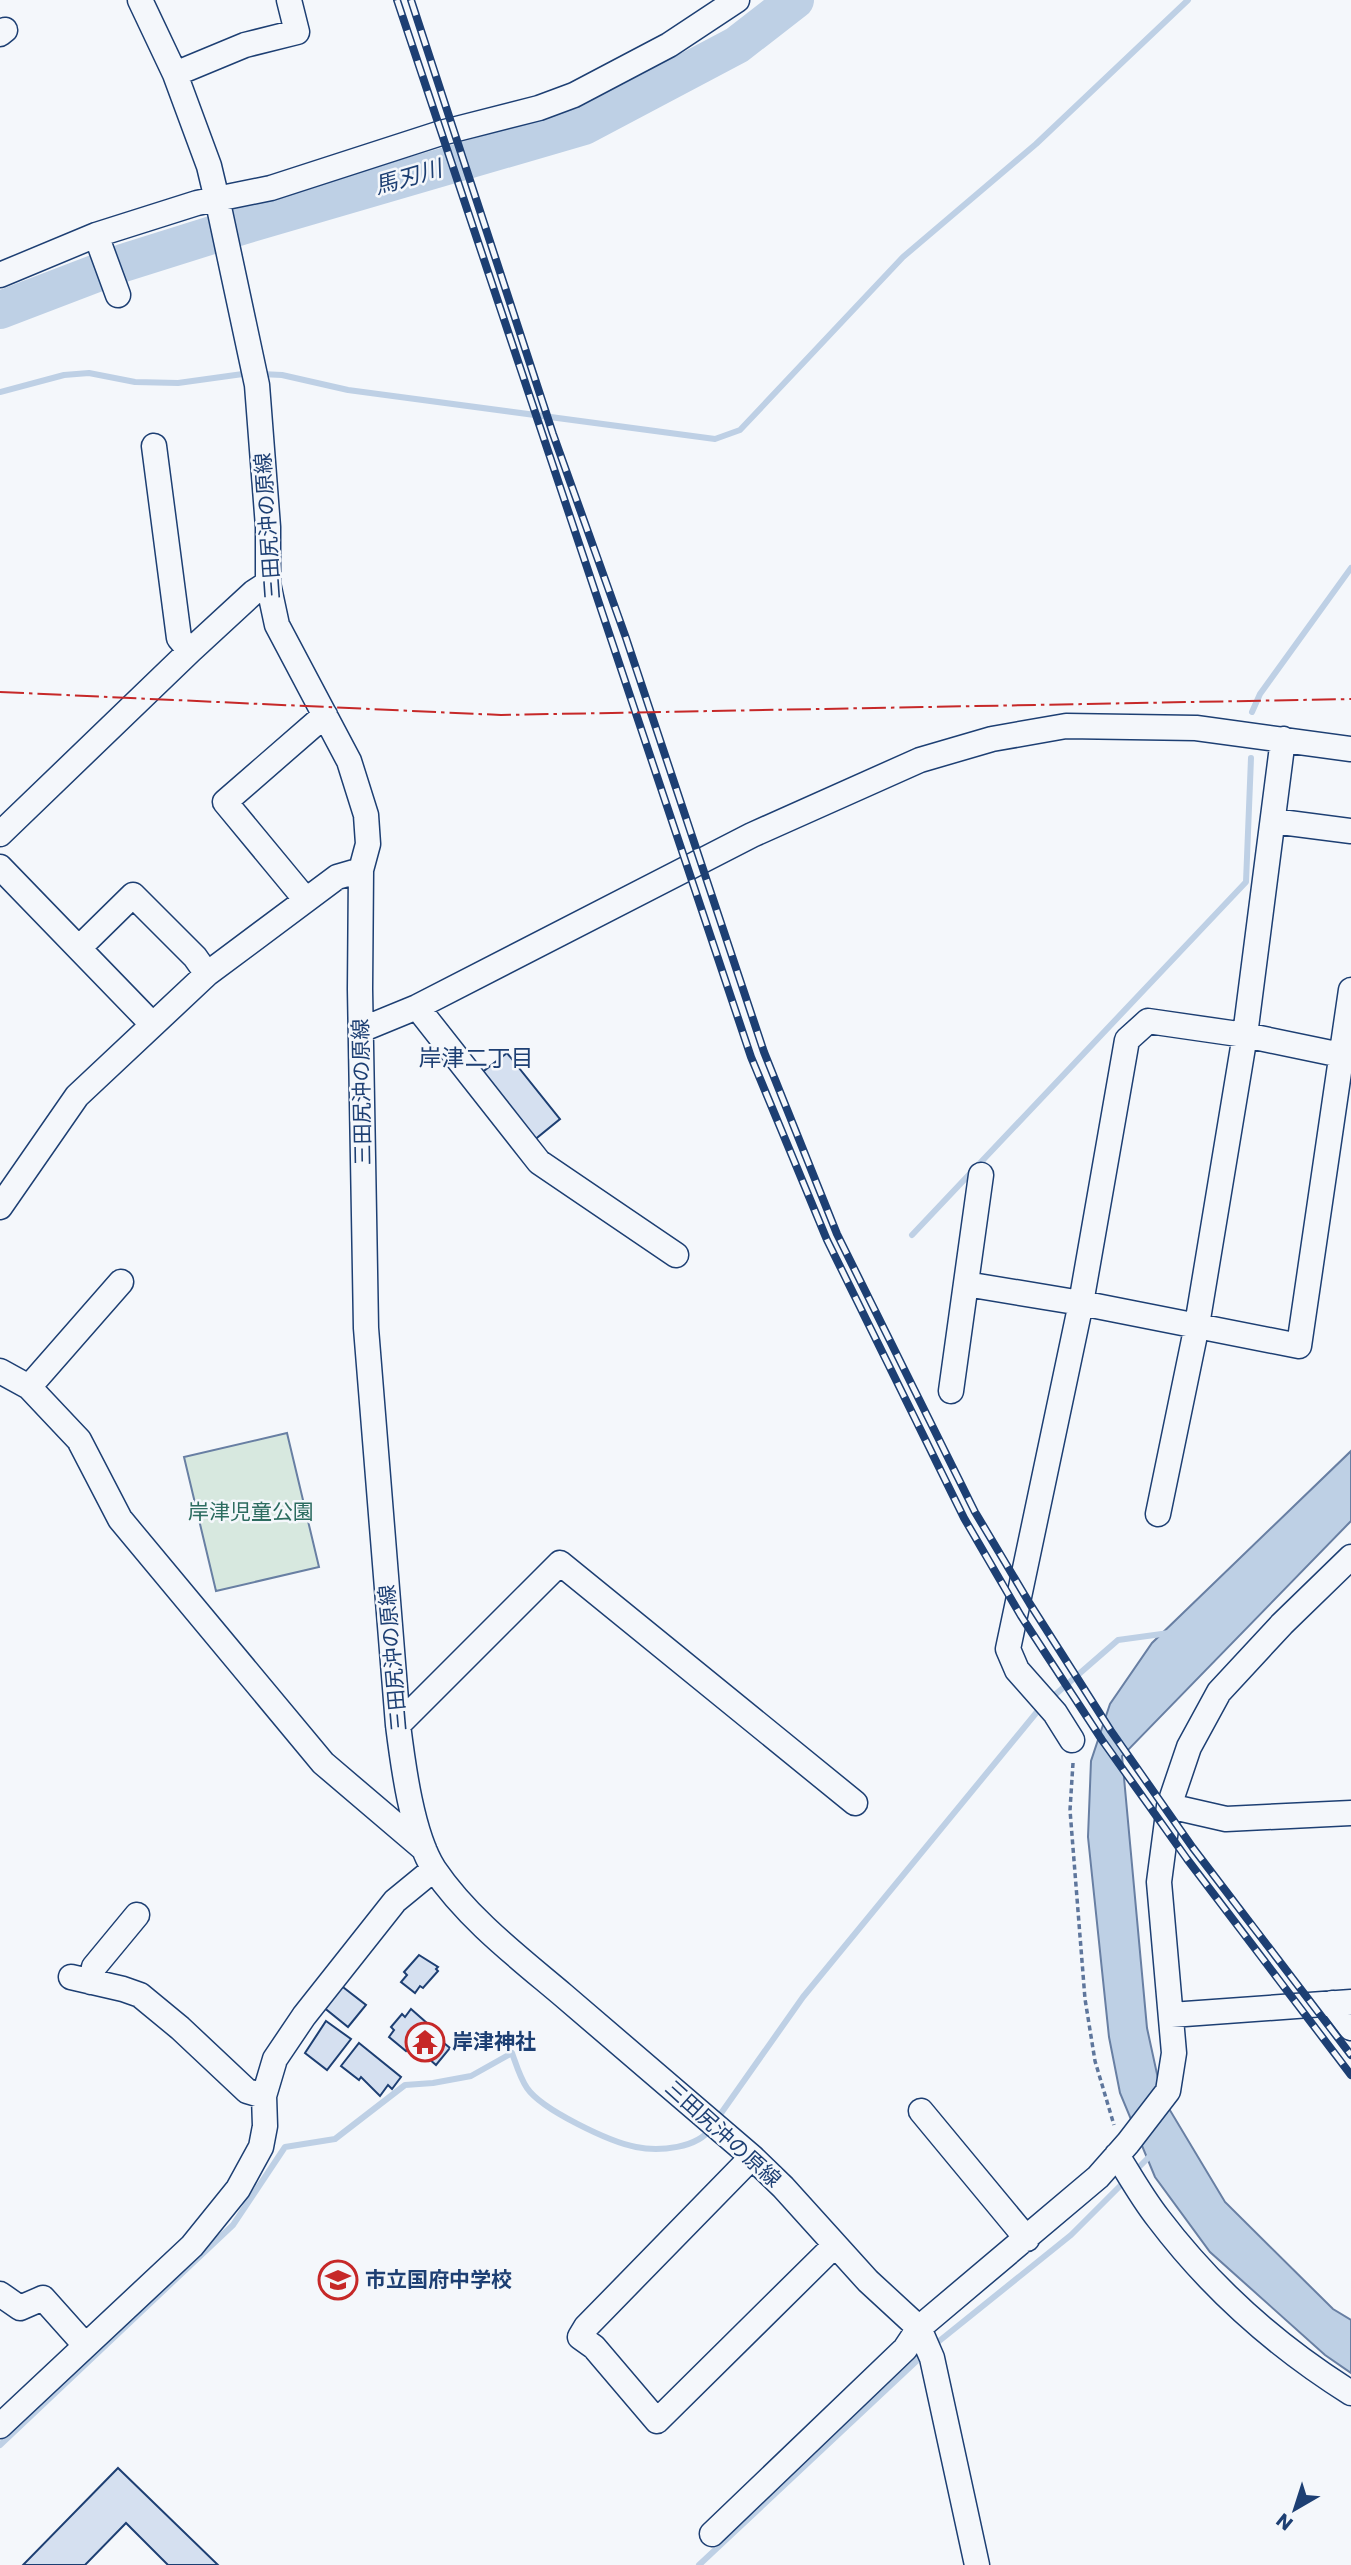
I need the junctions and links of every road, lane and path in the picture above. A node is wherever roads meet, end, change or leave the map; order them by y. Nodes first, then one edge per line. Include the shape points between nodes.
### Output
1 (140, 0) edge
2 (289, 0) edge
3 (737, 0) edge
4 (175, 74) junction
5 (218, 205) junction
6 (98, 241) junction
7 (0, 275) edge
8 (117, 292) dead end
9 (155, 446) dead end
10 (268, 583) junction
11 (190, 651) junction
12 (326, 715) junction
13 (1283, 739) junction
14 (1351, 749) edge
15 (1273, 821) junction
16 (1351, 831) edge
17 (0, 834) edge
18 (0, 867) edge
19 (361, 870) junction
20 (306, 900) junction
21 (79, 948) junction
22 (207, 974) junction
23 (1351, 990) edge
24 (417, 1007) junction
25 (152, 1024) junction
26 (361, 1030) junction
27 (1245, 1035) junction
28 (1341, 1055) junction
29 (981, 1175) dead end
30 (0, 1207) edge
31 (676, 1255) dead end
32 (121, 1282) dead end
33 (966, 1284) junction
34 (1081, 1303) junction
35 (1197, 1325) junction
36 (0, 1371) edge
37 (29, 1387) junction
38 (951, 1391) dead end
39 (1158, 1514) dead end
40 (1351, 1557) edge
41 (398, 1725) junction
42 (1072, 1740) joint
43 (855, 1803) dead end
44 (1169, 1806) junction
45 (1351, 1813) edge
46 (429, 1859) junction
47 (137, 1915) dead end
48 (1342, 2003) edge
49 (1171, 2015) junction
50 (1351, 2028) edge
51 (264, 2096) junction
52 (921, 2110) dead end
53 (1123, 2148) junction
54 (752, 2157) junction
55 (1027, 2239) junction
56 (835, 2245) junction
57 (0, 2294) edge
58 (919, 2328) junction
59 (85, 2345) junction
60 (1351, 2393) edge
61 (0, 2426) edge
62 (712, 2534) dead end
63 (977, 2565) edge

1 - 4 street, 三田尻沖の原線
2 - 4 street via 297,32 245,45
3 - 5 street via 669,45 574,95
4 - 5 street, 三田尻沖の原線 via 209,166
5 - 6 street
5 - 10 street, 三田尻沖の原線 via 257,385
6 - 7 street
6 - 8 street
9 - 11 street via 179,638
10 - 11 street
10 - 12 street, 三田尻沖の原線 via 277,625
11 - 17 street
12 - 19 street, 三田尻沖の原線 via 349,761 366,815 368,844
12 - 20 street via 225,802
13 - 14 street
13 - 15 street
13 - 24 street via 1196,728 1066,726 920,760 752,835
15 - 16 street
15 - 27 street
18 - 21 street
19 - 20 street via 337,877
19 - 26 street, 三田尻沖の原線
20 - 22 street
21 - 22 street via 133,895
21 - 25 street
22 - 25 street
23 - 28 street
24 - 26 street
24 - 31 street via 539,1162
25 - 30 street via 77,1096
26 - 41 street, 三田尻沖の原線 via 366,1328
27 - 28 street
27 - 34 street via 1148,1021 1128,1040
27 - 35 street
28 - 35 street via 1299,1346
29 - 33 street
32 - 37 street
33 - 34 street
33 - 38 street
34 - 35 street
34 - 42 street via 1008,1649 1017,1670
35 - 39 street
36 - 37 street
37 - 46 street via 79,1440 120,1519 323,1763
40 - 44 street via 1219,1692 1189,1747
41 - 43 street via 560,1563
41 - 46 street, 三田尻沖の原線 via 405,1778
42 - 53 path via 1070,1810 1085,1999 1096,2062
44 - 45 street via 1226,1819
44 - 49 street via 1159,1882
46 - 51 street via 304,2016 275,2059
46 - 54 street, 三田尻沖の原線 via 468,1909 513,1952
47 - 51 street via 81,1980 140,1995 247,2091
48 - 49 street
48 - 50 street
49 - 53 street via 1174,2053 1168,2091
51 - 59 street via 261,2147 238,2189 192,2246
52 - 55 street
53 - 55 street via 1098,2177
53 - 60 street via 1157,2217 1221,2292 1306,2365
54 - 56 street, 三田尻沖の原線
54 - 56 street via 580,2337 594,2347 657,2421
55 - 58 street
56 - 58 street, 三田尻沖の原線
57 - 59 street via 20,2308 43,2298
58 - 62 street via 905,2349
58 - 63 street via 932,2358
59 - 61 street

